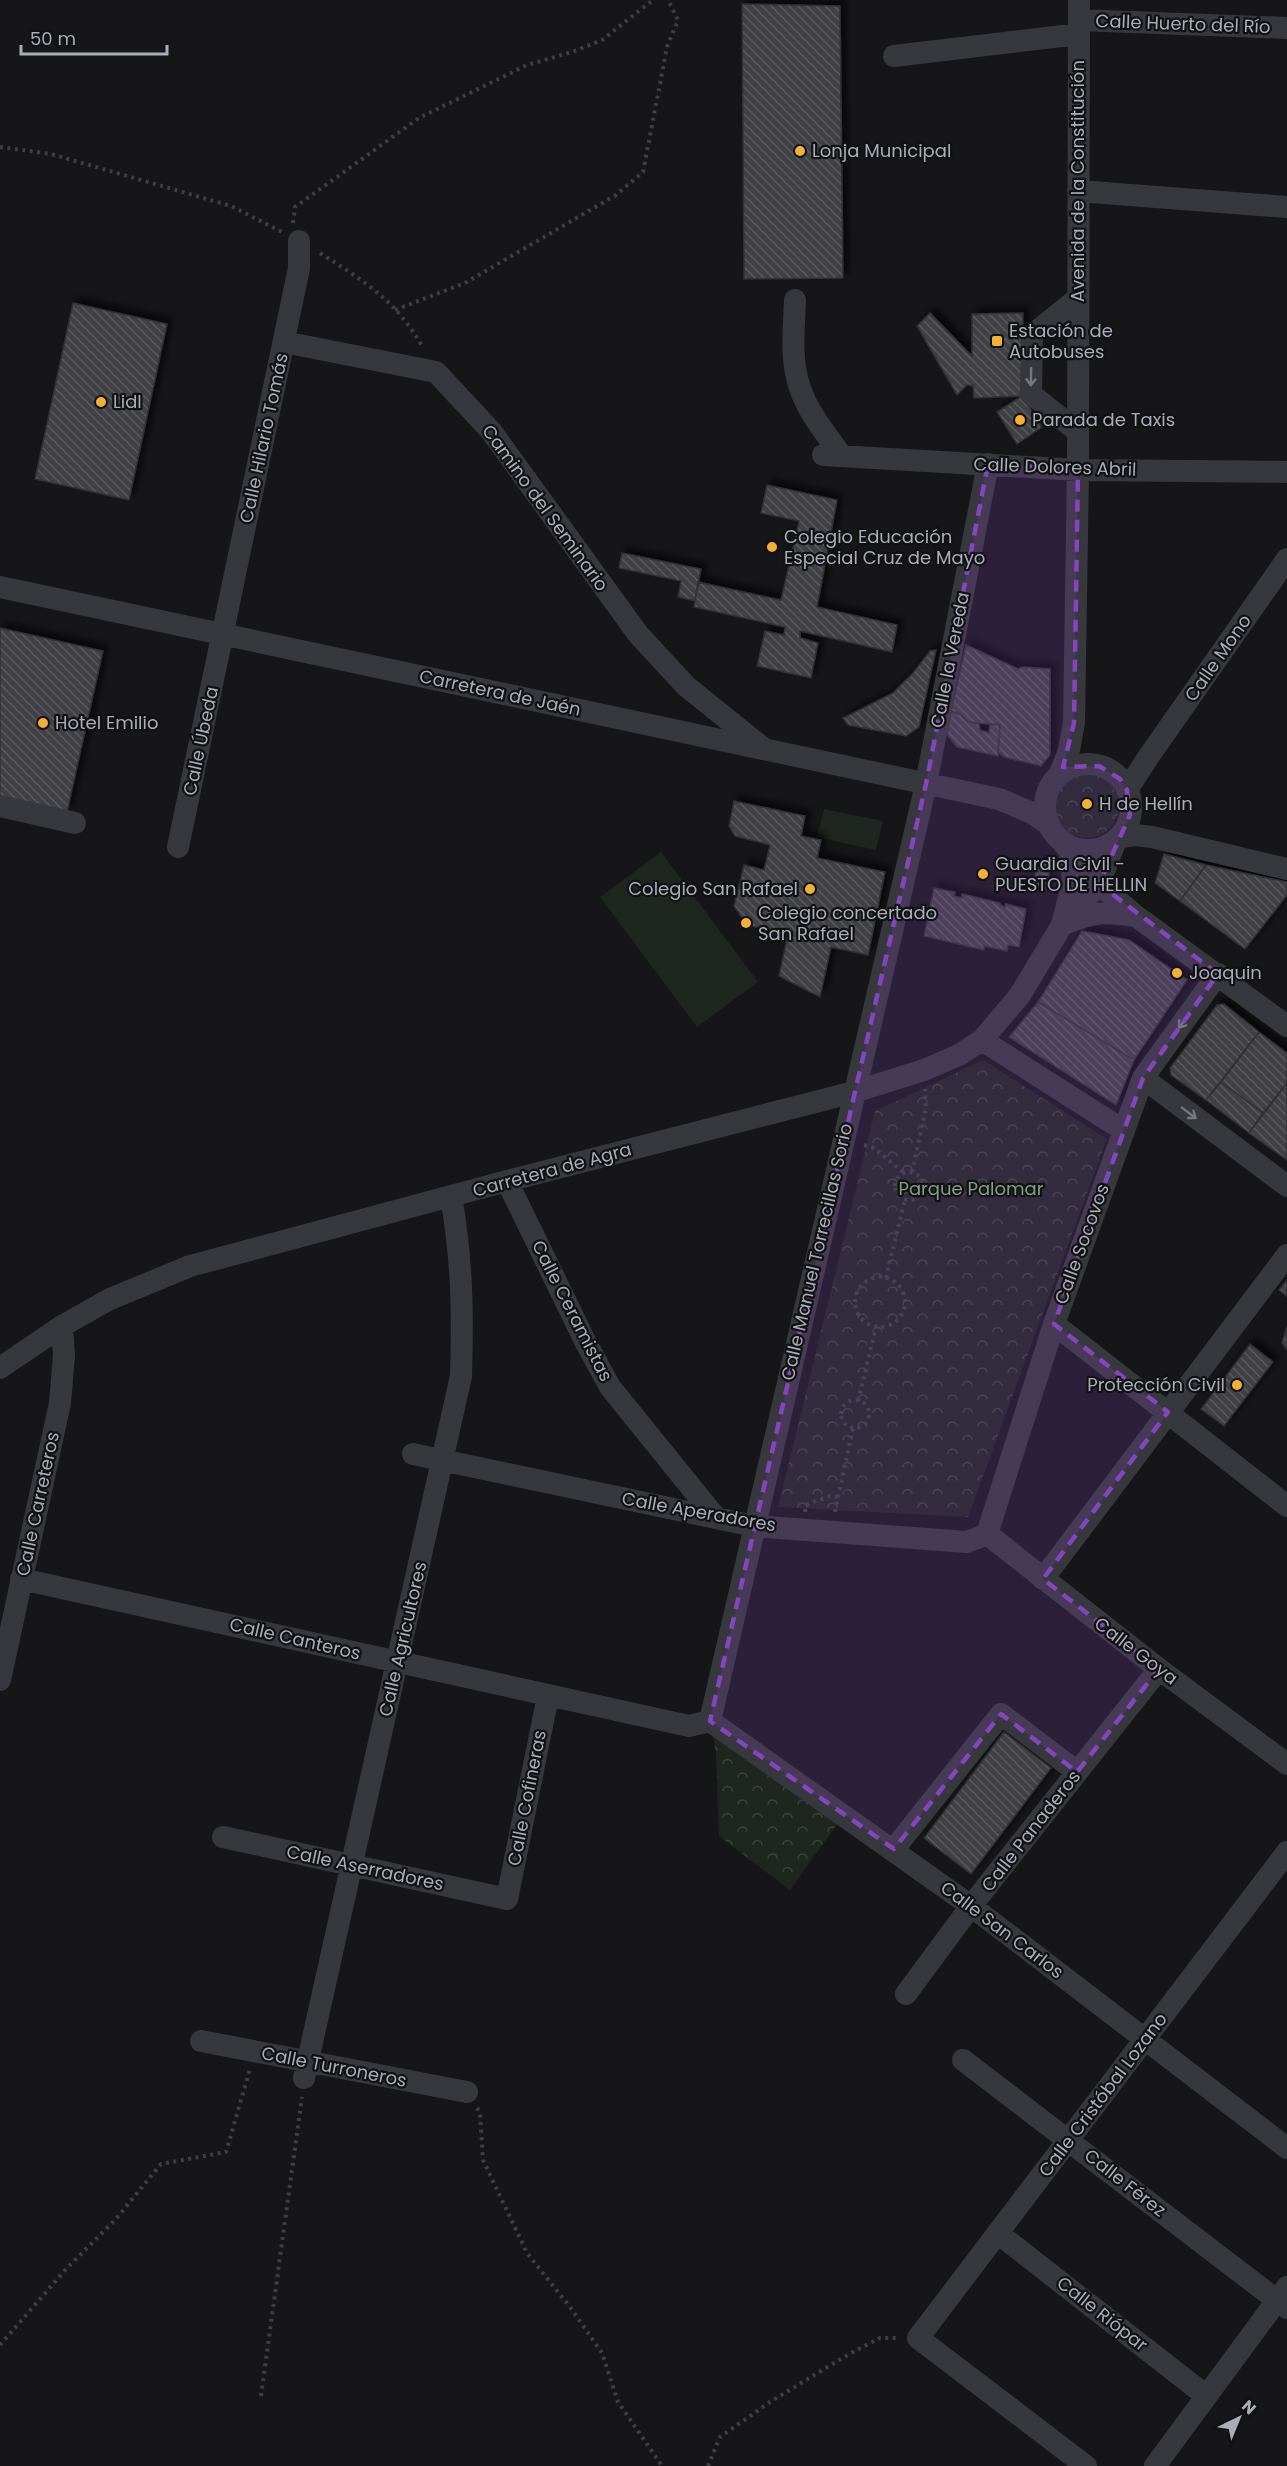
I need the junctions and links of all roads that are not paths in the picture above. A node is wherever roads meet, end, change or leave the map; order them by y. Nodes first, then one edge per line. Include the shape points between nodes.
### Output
1 (1079, 18) edge
2 (1287, 28) edge
3 (894, 56) dead end
4 (1078, 191) junction
5 (1287, 207) edge
6 (299, 241) road end
7 (1078, 298) junction
8 (795, 300) dead end
9 (284, 342) junction
10 (1078, 432) junction
11 (988, 464) junction
12 (1078, 470) junction
13 (1287, 472) edge
14 (1287, 559) edge
15 (0, 587) edge
16 (224, 635) junction
17 (1074, 723) junction
18 (766, 750) junction
19 (1149, 756) junction
20 (1088, 764) junction
21 (1110, 770) junction
22 (1060, 774) junction
23 (926, 784) junction
24 (1127, 790) junction
25 (1047, 794) junction
26 (999, 799) junction
27 (0, 806) edge
28 (1130, 815) junction
29 (75, 823) dead end
30 (1048, 824) junction
31 (1152, 837) junction
32 (1115, 844) junction
33 (178, 847) dead end
34 (1067, 847) junction
35 (1287, 869) edge
36 (1099, 884) junction
37 (1132, 913) junction
38 (1062, 925) junction
39 (1218, 974) junction
40 (1287, 1026) edge
41 (981, 1040) junction
42 (1143, 1077) junction
43 (854, 1092) junction
44 (1123, 1130) junction
45 (507, 1181) junction
46 (1287, 1186) edge
47 (451, 1196) junction
48 (1287, 1256) edge
49 (1054, 1324) junction
50 (62, 1326) junction
51 (0, 1368) edge
52 (1168, 1412) junction
53 (413, 1454) dead end
54 (443, 1460) junction
55 (1287, 1506) edge
56 (716, 1518) junction
57 (754, 1526) junction
58 (987, 1534) junction
59 (21, 1579) junction
60 (1043, 1580) junction
61 (397, 1663) junction
62 (1159, 1669) junction
63 (0, 1680) edge
64 (548, 1696) junction
65 (710, 1721) junction
66 (1287, 1764) edge
67 (1077, 1772) junction
68 (224, 1837) dead end
69 (894, 1850) junction
70 (1287, 1852) edge
71 (353, 1865) junction
72 (507, 1899) joint
73 (971, 1906) junction
74 (906, 1994) dead end
75 (1144, 2040) junction
76 (201, 2041) dead end
77 (963, 2060) dead end
78 (306, 2070) junction
79 (467, 2092) road end
80 (1070, 2140) junction
81 (1287, 2148) edge
82 (999, 2234) junction
83 (1284, 2298) edge
84 (1205, 2395) junction
85 (1086, 2466) edge
86 (1155, 2466) edge

1 - 2 street, Calle Huerto del Río
1 - 3 street, Calle Huerto del Río
1 - 4 street, Avenida de la Constitución
4 - 5 street
4 - 7 street, Avenida de la Constitución
6 - 9 street, Calle Hilario Tomás via 299,268
7 - 10 street, Avenida de la Constitución
7 -> 10 street via 1032,335 1031,394
8 - 11 street, Calle Dolores Abril via 793,351 800,389 833,455
9 - 16 street, Calle Hilario Tomás
9 - 18 street, Camino del Seminario via 436,372 491,431 638,634 686,686
10 - 12 street, Avenida de la Constitución
11 - 12 street, Calle Dolores Abril
11 - 23 street, Calle la Vereda
12 - 13 street, Calle Dolores Abril
12 - 17 street, Avenida de la Constitución
14 - 19 street, Calle Mono
15 - 16 street, Carretera de Jaén
16 - 18 street, Carretera de Jaén
16 - 33 street, Calle Úbeda
17 - 20 street, Avenida de la Constitución via 1080,751
17 - 22 street, Avenida de la Constitución
18 - 23 street, Carretera de Jaén
19 - 21 street
19 - 24 street, Calle Mono
20 - 21 street
20 - 22 street
21 - 24 street
22 - 25 street
23 - 26 street, Carretera de Jaén
23 - 43 street, Calle Manuel Torrecillas Sorio
24 - 28 street
25 - 26 street, Carretera de Jaén
25 - 30 street
26 - 30 street, Carretera de Jaén
27 - 29 street
28 - 31 street via 1142,833
28 - 32 street
30 - 34 street
31 - 32 street via 1135,835
31 - 35 street
32 - 34 street via 1099,849
32 - 36 street, Carretera de Agra
32 - 37 street via 1114,877
34 - 36 street
34 - 38 street, Carretera de Agra via 1073,883
36 - 37 street
36 - 38 street, Carretera de Agra
37 - 38 street via 1105,911
37 - 39 street
38 - 41 street, Carretera de Agra via 1020,995
39 - 40 street
39 -> 42 street, Calle Socovos
41 - 43 street, Carretera de Agra via 959,1055 924,1070
41 - 44 street
42 - 44 street, Calle Socovos
42 -> 46 street
43 - 45 street, Carretera de Agra
43 - 57 street, Calle Manuel Torrecillas Sorio
44 - 49 street, Calle Socovos
45 - 47 street, Carretera de Agra
45 - 56 street, Calle Ceramistas via 610,1387
47 - 50 street, Carretera de Agra via 190,1266 110,1299
47 - 54 street, Calle Agricultores via 458,1235 463,1314 461,1376
48 - 52 street
49 - 52 street
49 - 58 street, Calle Socovos
50 - 51 street, Carretera de Agra
50 - 59 street, Calle Carreteros via 60,1403
52 - 55 street
52 - 60 street
53 - 54 street, Calle Aperadores
54 - 56 street, Calle Aperadores
54 - 61 street, Calle Agricultores
56 - 57 street, Calle Aperadores
57 - 58 street, Calle Aperadores via 967,1542
57 - 65 street, Calle Manuel Torrecillas Sorio
58 - 60 street, Calle Goya
59 - 61 street, Calle Canteros
59 - 63 street, Calle Carreteros
60 - 62 street, Calle Goya
61 - 64 street, Calle Canteros
61 - 71 street, Calle Agricultores
62 - 66 street, Calle Goya
62 - 67 street, Calle Panaderos
64 - 65 street, Calle Canteros via 689,1726
64 - 72 street, Calle Cofineras
65 - 69 street, Calle San Carlos
67 - 69 street via 1001,1714
67 - 73 street, Calle Panaderos
68 - 71 street, Calle Aserradores
69 - 73 street, Calle San Carlos
70 - 75 street, Calle Cristóbal Lozano
71 - 72 street, Calle Aserradores
71 - 78 street, Calle Agricultores
73 - 74 street, Calle Panaderos
73 - 75 street, Calle San Carlos
75 - 80 street, Calle Cristóbal Lozano
75 - 81 street, Calle San Carlos
76 - 78 street, Calle Turroneros via 255,2052
77 - 80 street, Calle Férez
78 - 79 street, Calle Turroneros
80 - 82 street, Calle Cristóbal Lozano
80 - 83 street, Calle Férez
82 - 84 street, Calle Riópar
82 - 85 street, Calle Cristóbal Lozano via 918,2338
83 - 84 street
84 - 86 street

